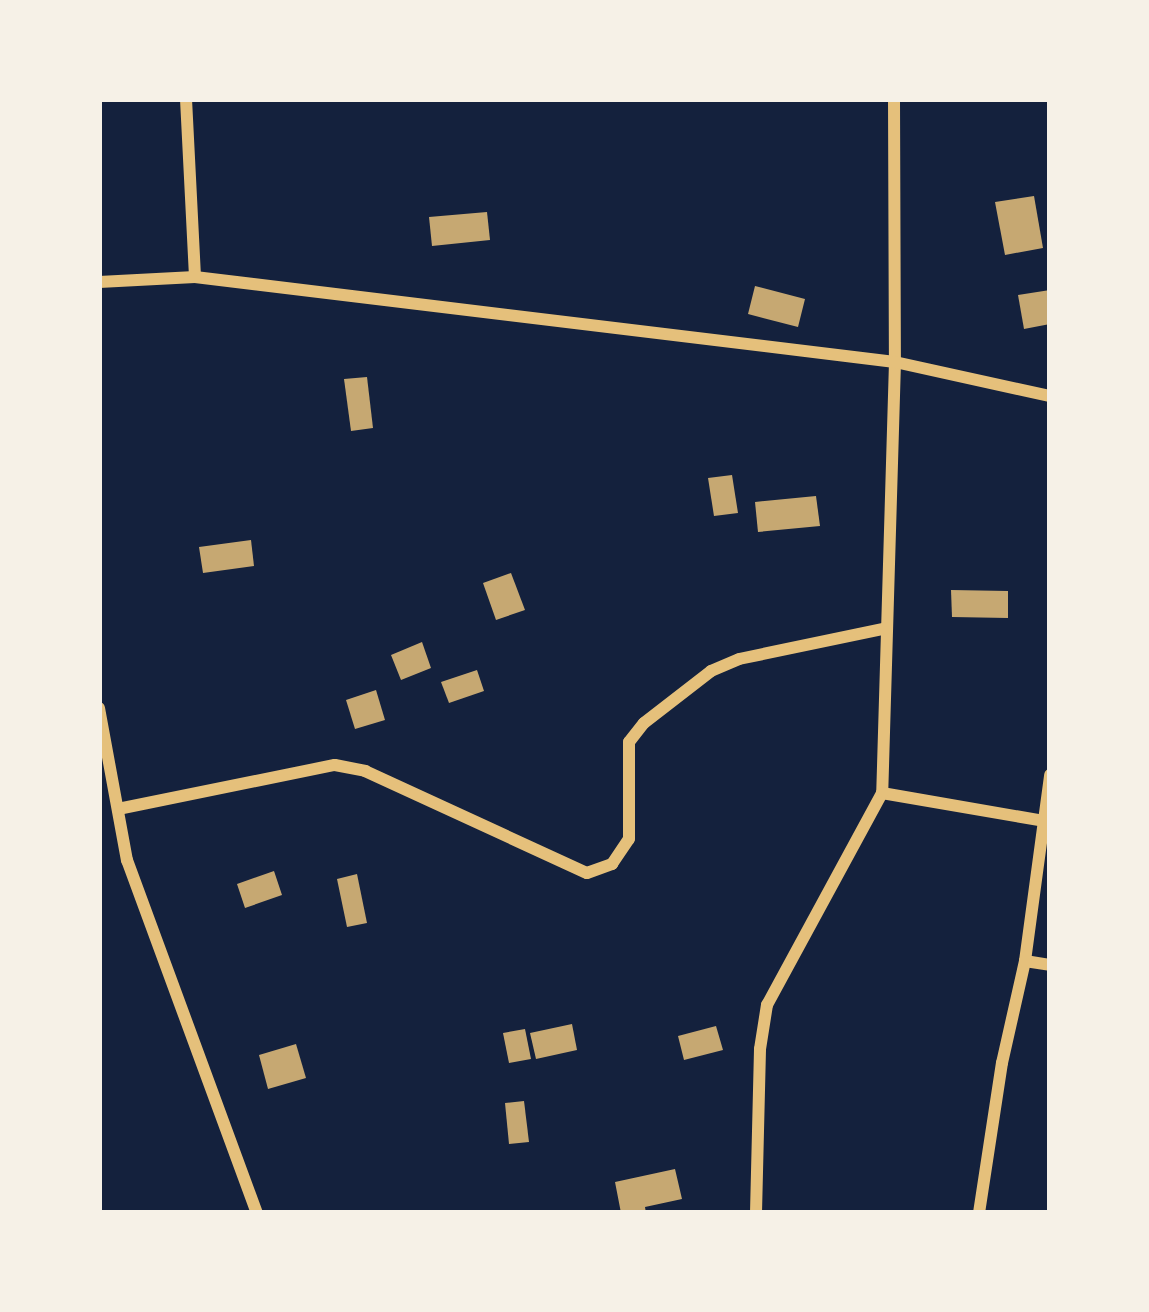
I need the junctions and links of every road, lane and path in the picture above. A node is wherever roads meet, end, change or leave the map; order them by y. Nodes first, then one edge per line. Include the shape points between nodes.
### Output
1 (186, 99) edge
2 (878, 99) edge
3 (894, 102) edge
4 (195, 277) junction
5 (99, 282) edge
6 (896, 362) junction
7 (1050, 396) edge
8 (887, 628) junction
9 (99, 708) edge
10 (1050, 776) edge
11 (883, 793) junction
12 (118, 809) junction
13 (1044, 821) junction
14 (1025, 962) junction
15 (1050, 965) edge
16 (257, 1213) edge
17 (756, 1213) edge
18 (979, 1213) edge

1 - 4 street
2 - 3 street
3 - 6 street
4 - 5 street
4 - 6 street
6 - 7 street
6 - 8 street
8 - 11 street
8 - 12 street via 739,659 644,723 629,742 629,838 612,864 587,873 365,771 335,766
9 - 12 street
10 - 13 street
11 - 13 street
11 - 17 street via 767,1005
12 - 16 street via 128,860
13 - 14 street
14 - 15 street
14 - 18 street

